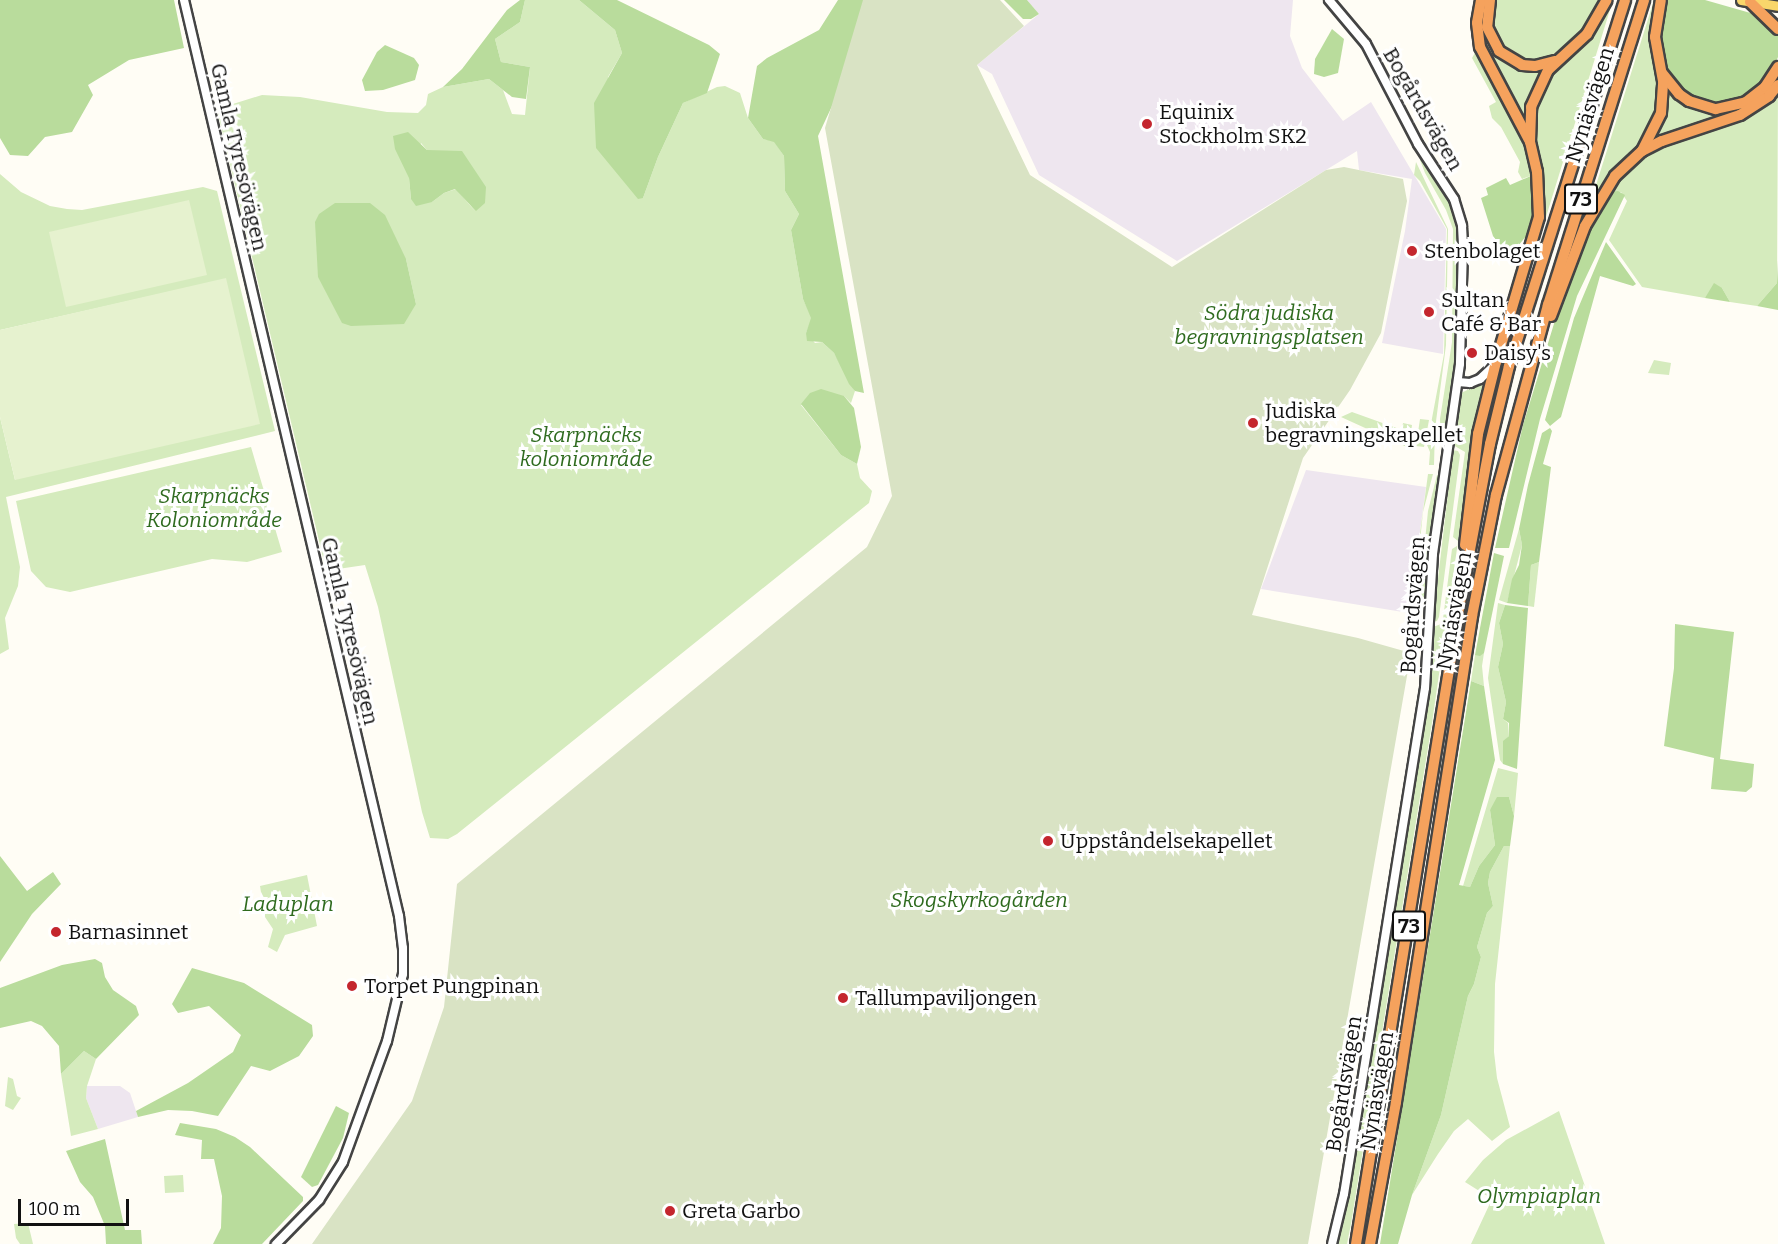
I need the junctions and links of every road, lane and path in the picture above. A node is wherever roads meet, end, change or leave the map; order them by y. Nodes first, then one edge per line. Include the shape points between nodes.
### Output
1 (183, 0) edge
2 (1329, 0) edge
3 (1607, 0) edge
4 (1625, 0) edge
5 (1644, 0) edge
6 (1661, 0) edge
7 (1486, 1) edge
8 (1746, 1) edge
9 (1778, 6) edge
10 (1778, 28) edge
11 (1556, 61) junction
12 (1778, 67) edge
13 (1662, 73) junction
14 (1778, 85) edge
15 (1530, 142) junction
16 (1642, 151) junction
17 (1496, 365) junction
18 (1458, 382) junction
19 (1521, 398) junction
20 (1490, 444) junction
21 (1458, 608) junction
22 (276, 1244) edge
23 (1332, 1244) edge
24 (1356, 1244) edge
25 (1370, 1244) edge

1 - 22 street, Gamla Tyresövägen via 399,916 403,948 403,974 387,1041 343,1162 323,1195
2 - 18 street, Bogårdsvägen via 1366,44 1458,211 1463,247
3 - 11 highway via 1587,34
4 - 20 highway, Nynäsvägen / 73 via 1509,366
5 - 19 highway, Nynäsvägen / 73
6 - 13 highway via 1655,37
7 - 11 highway via 1489,35 1506,58 1535,66
7 - 15 highway via 1477,23 1480,47
8 - 9 main road
8 - 10 highway
11 - 15 highway via 1533,98
12 - 13 highway via 1765,87 1746,102 1716,109 1689,101
13 - 16 highway via 1661,113
14 - 16 highway via 1740,116
15 - 17 highway via 1537,172 1539,218
16 - 19 highway via 1605,190 1585,226
17 - 18 street via 1480,379
17 - 20 highway
17 - 21 highway via 1478,434
18 - 23 street, Bogårdsvägen via 1433,554 1425,687 1348,1171
19 - 25 highway, Nynäsvägen / 73 via 1482,563
20 - 21 highway, Nynäsvägen / 73
21 - 24 highway, Nynäsvägen / 73

